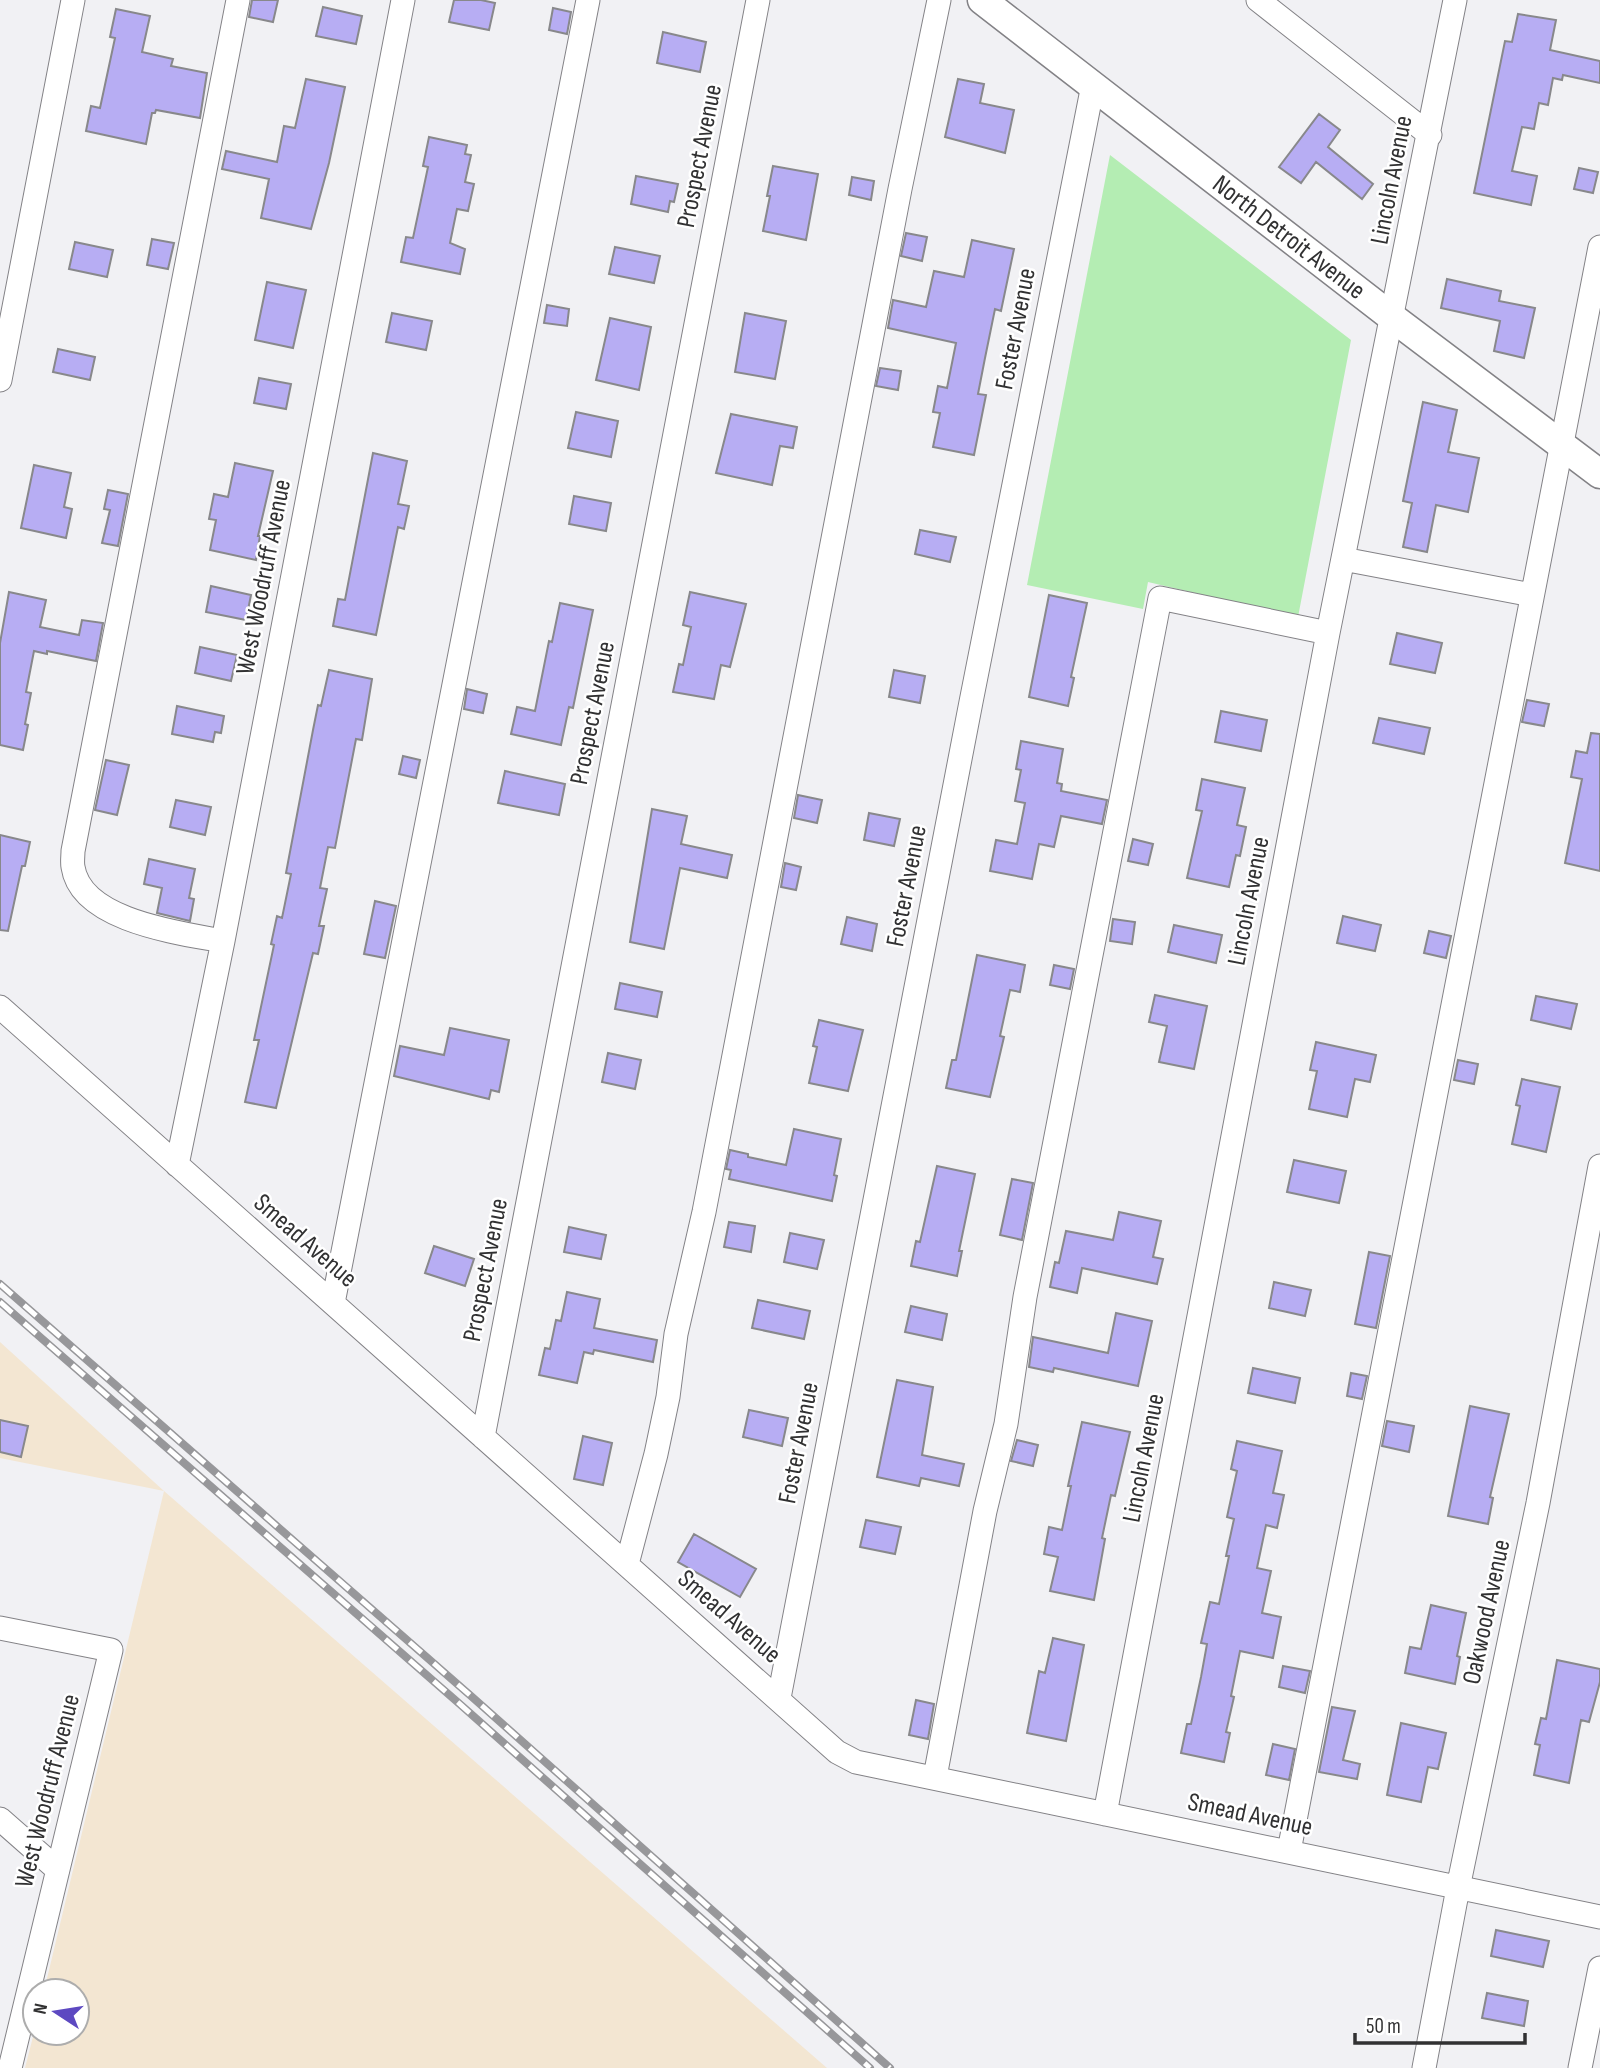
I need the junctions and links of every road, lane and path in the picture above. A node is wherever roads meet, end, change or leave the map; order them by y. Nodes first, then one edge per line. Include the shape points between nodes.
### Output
1 (73, 0) edge
2 (238, 0) edge
3 (403, 0) edge
4 (588, 0) edge
5 (758, 0) edge
6 (939, 0) edge
7 (982, 0) edge
8 (1258, 0) edge
9 (1455, 0) edge
10 (1093, 85) junction
11 (1430, 135) junction
12 (1600, 247) edge
13 (1393, 318) junction
14 (0, 380) edge
15 (1561, 444) junction
16 (1600, 474) edge
17 (1343, 559) junction
18 (1532, 595) junction
19 (1328, 633) junction
20 (223, 941) junction
21 (0, 1007) edge
22 (177, 1165) junction
23 (1600, 1166) edge
24 (333, 1303) junction
25 (482, 1437) junction
26 (627, 1564) junction
27 (0, 1628) edge
28 (779, 1698) junction
29 (935, 1777) junction
30 (1105, 1814) junction
31 (0, 1819) edge
32 (1289, 1851) junction
33 (58, 1870) junction
34 (1458, 1888) junction
35 (1600, 1917) edge
36 (1600, 1968) edge
37 (10, 2068) edge
38 (1424, 2068) edge
39 (1580, 2068) edge

1 - 14 street
2 - 20 street via 73,851 73,869 81,886 119,916 145,926
3 - 20 street, West Woodruff Avenue
4 - 24 street
5 - 25 street, Prospect Avenue
6 - 26 street via 704,1212 676,1334 668,1397
7 - 10 main road, North Detroit Avenue
8 - 11 street
9 - 11 street, Lincoln Avenue
10 - 13 main road, North Detroit Avenue
10 - 28 street, Foster Avenue
11 - 13 street, Lincoln Avenue
12 - 15 street
13 - 15 main road, North Detroit Avenue
13 - 17 street, Lincoln Avenue
15 - 16 main road, North Detroit Avenue
15 - 18 street
17 - 18 street
17 - 19 street, Lincoln Avenue
18 - 32 street
19 - 29 street via 1160,598 1025,1297 1006,1424
19 - 30 street, Lincoln Avenue
20 - 22 street, West Woodruff Avenue
21 - 22 street, Smead Avenue
22 - 24 street, Smead Avenue
23 - 34 street, Oakwood Avenue via 1538,1503
24 - 25 street, Smead Avenue
25 - 26 street, Smead Avenue
26 - 28 street, Smead Avenue
27 - 33 street, West Woodruff Avenue via 111,1650
28 - 29 street, Smead Avenue via 838,1752 856,1762
29 - 30 street, Smead Avenue
30 - 32 street, Smead Avenue
31 - 33 street
32 - 34 street, Smead Avenue
33 - 37 street, West Woodruff Avenue
34 - 35 street, Smead Avenue
34 - 38 street, Oakwood Avenue
36 - 39 street

